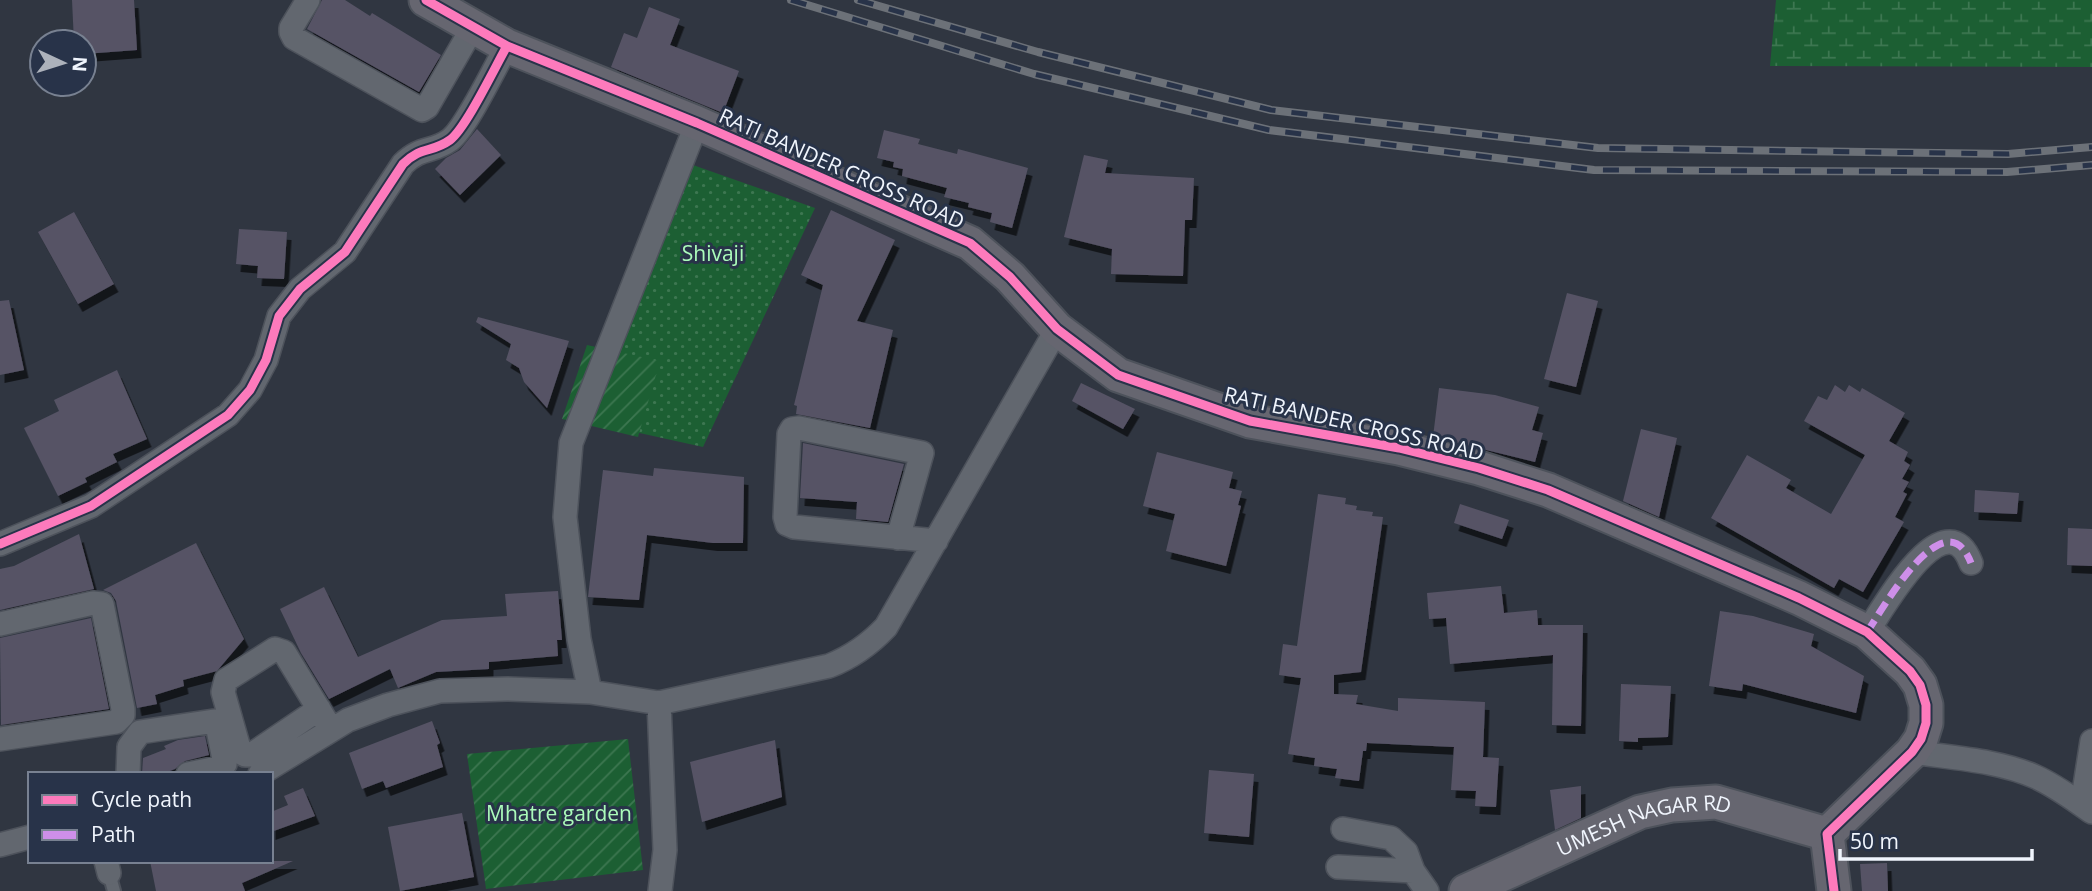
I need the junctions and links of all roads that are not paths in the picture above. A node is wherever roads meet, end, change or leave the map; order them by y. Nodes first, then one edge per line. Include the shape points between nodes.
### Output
1 (308, 0) edge
2 (426, 0) edge
3 (473, 27) junction
4 (507, 46) junction
5 (697, 124) junction
6 (1057, 330) junction
7 (898, 538) junction
8 (936, 541) junction
9 (0, 544) edge
10 (1971, 563) dead end
11 (0, 624) edge
12 (1867, 632) junction
13 (590, 692) junction
14 (659, 703) junction
15 (318, 709) junction
16 (331, 730) junction
17 (0, 739) edge
18 (2092, 742) edge
19 (1912, 752) junction
20 (128, 772) edge
21 (198, 772) edge
22 (263, 772) edge
23 (2087, 808) edge
24 (1343, 829) dead end
25 (1827, 834) junction
26 (28, 838) edge
27 (0, 845) edge
28 (1338, 867) dead end
29 (1413, 871) junction
30 (660, 891) edge
31 (1427, 891) edge
32 (1466, 891) edge
33 (1834, 891) edge

1 - 3 street via 291,28 294,37 422,110
2 - 3 street, RATI BANDER CROSS ROAD
3 - 4 street, RATI BANDER CROSS ROAD
4 - 5 street, RATI BANDER CROSS ROAD
4 - 9 street via 458,131 438,146 413,153 402,164 345,252 300,289 279,316 266,360 250,390 228,415 91,506
5 - 6 street, RATI BANDER CROSS ROAD via 970,243 1010,277
5 - 13 street via 571,443 565,517
6 - 8 street
6 - 12 street, RATI BANDER CROSS ROAD via 1118,375 1250,421 1399,449 1548,490
7 - 7 street via 788,524 792,429 922,453
7 - 8 street
8 - 14 street via 886,626 847,659
10 - 12 street via 1956,543 1941,544 1928,552 1906,572
11 - 17 street via 102,604 123,709 116,722
12 - 19 street, RATI BANDER CROSS ROAD via 1920,685 1926,723
13 - 14 street
13 - 16 street via 440,691 388,705
14 - 30 street via 665,850
15 - 15 street via 284,652 275,649 226,680 224,686 240,752 245,755
15 - 16 street
16 - 22 street
18 - 23 street
19 - 23 street via 2009,767 2065,792
19 - 25 street
20 - 21 street via 129,747 140,732 214,721 225,764
24 - 29 street via 1391,838 1406,852
25 - 32 street, UMESH NAGAR RD via 1716,802 1672,805 1640,811
25 - 33 street
26 - 27 street
28 - 29 street
29 - 31 street

